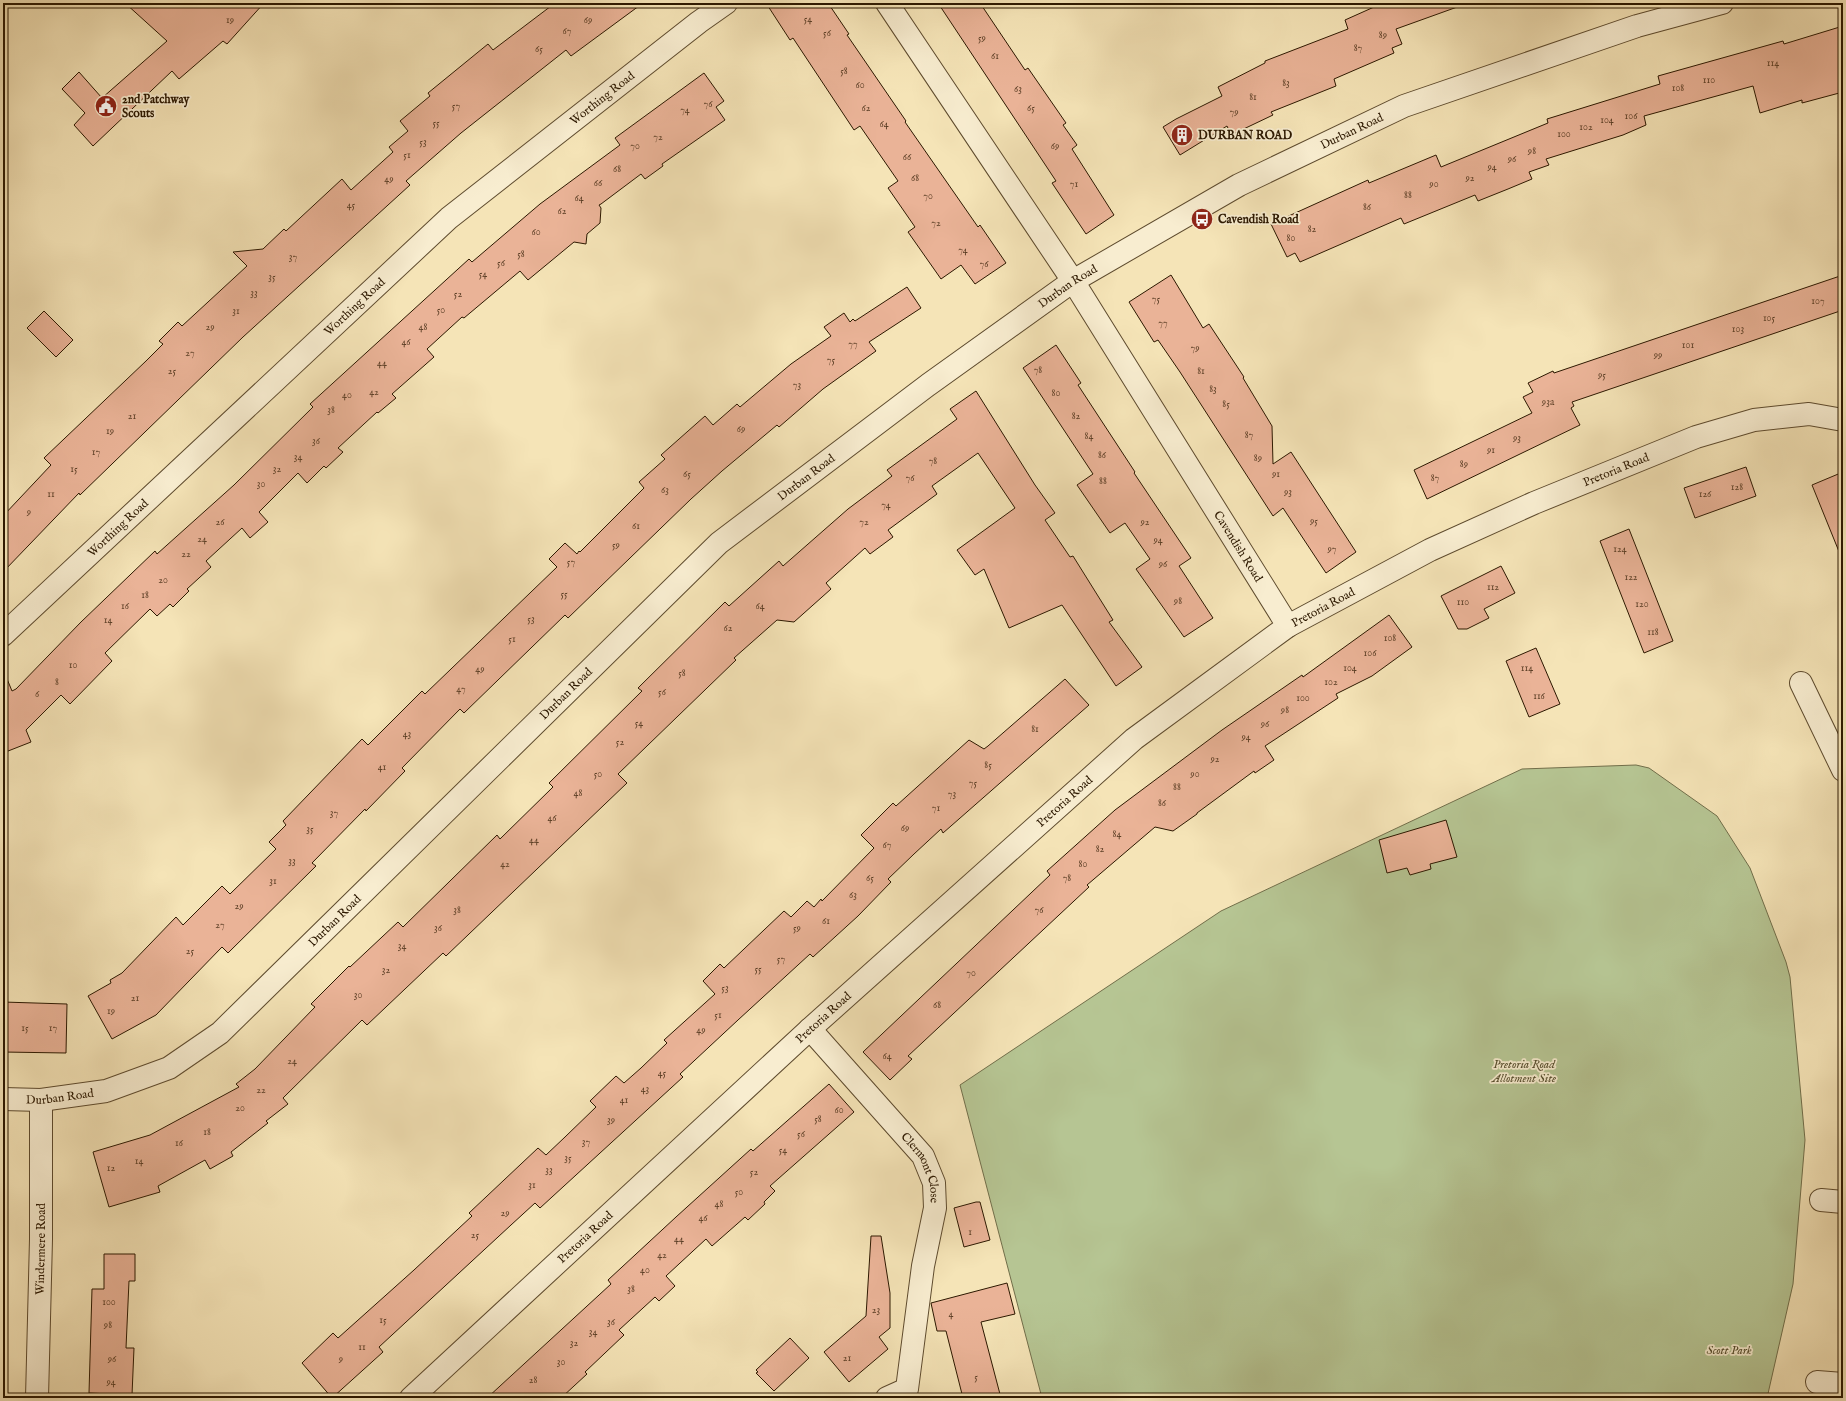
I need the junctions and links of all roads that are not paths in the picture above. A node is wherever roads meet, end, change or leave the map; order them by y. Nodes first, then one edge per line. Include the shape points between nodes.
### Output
1 (726, 3) edge
2 (887, 3) edge
3 (1722, 3) edge
4 (1073, 281) junction
5 (1843, 420) edge
6 (1288, 626) junction
7 (3, 635) edge
8 (1801, 683) dead end
9 (1843, 770) edge
10 (810, 1029) junction
11 (3, 1099) edge
12 (41, 1100) junction
13 (1821, 1200) dead end
14 (1843, 1202) edge
15 (1817, 1382) dead end
16 (1843, 1384) edge
17 (914, 1394) edge
18 (37, 1398) edge
19 (411, 1398) edge
20 (886, 1398) edge

1 - 7 street, Worthing Road via 449,218
2 - 4 street, Cavendish Road
3 - 4 street, Durban Road via 1637,26 1404,106 1239,185
4 - 6 street, Cavendish Road
4 - 12 street, Durban Road via 923,388 719,543 220,1033 169,1068 106,1091
5 - 6 street, Pretoria Road via 1809,414 1754,420 1696,437 1534,503 1437,547
6 - 10 street, Pretoria Road via 1134,738
8 - 9 street
10 - 17 street, Clermont Close via 923,1156 934,1183 934,1208 923,1266
10 - 19 street, Pretoria Road
11 - 12 street, Durban Road
12 - 18 street, Windermere Road
13 - 14 street
15 - 16 street
17 - 20 street, Clermont Close

